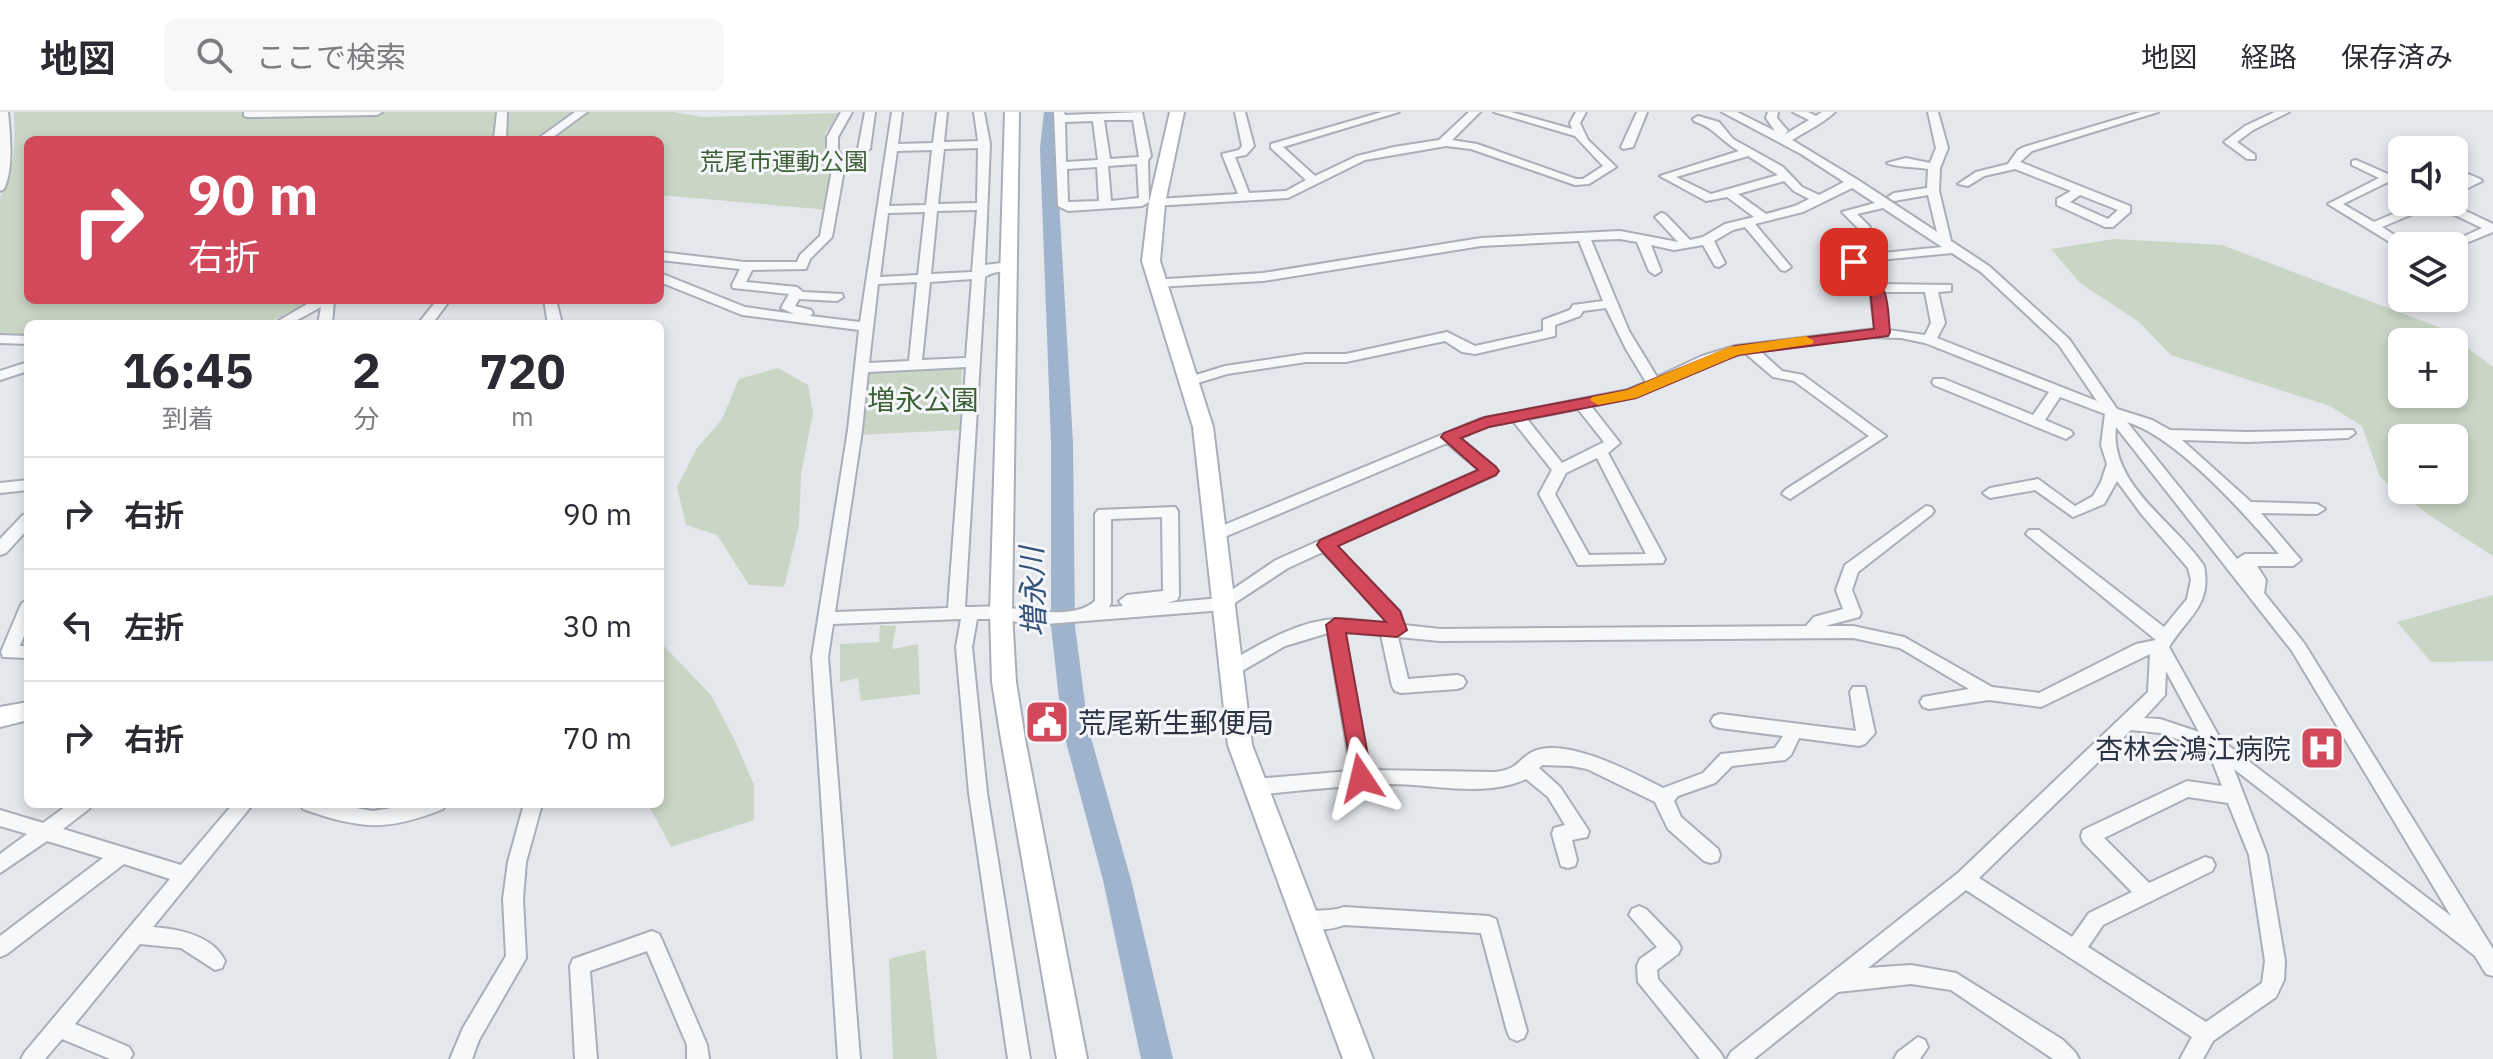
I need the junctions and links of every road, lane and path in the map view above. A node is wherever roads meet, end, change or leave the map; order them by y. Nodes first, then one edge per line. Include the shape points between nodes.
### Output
1 (3, 112) edge
2 (377, 112) edge
3 (502, 112) edge
4 (582, 112) edge
5 (847, 112) edge
6 (870, 112) edge
7 (897, 112) edge
8 (942, 112) edge
9 (979, 112) edge
10 (1012, 112) edge
11 (1177, 112) edge
12 (1240, 112) edge
13 (1394, 112) edge
14 (1475, 112) edge
15 (1499, 112) edge
16 (1581, 112) edge
17 (1642, 112) edge
18 (1727, 112) edge
19 (1773, 112) edge
20 (1798, 112) edge
21 (1830, 112) edge
22 (1933, 112) edge
23 (2153, 112) edge
24 (2284, 112) edge
25 (248, 114) edge
26 (1137, 115) edge
27 (1059, 116) edge
28 (1098, 117) junction
29 (1698, 119) dead end
30 (1820, 121) junction
31 (1579, 134) junction
32 (500, 136) edge
33 (548, 136) edge
34 (1780, 138) junction
35 (984, 144) junction
36 (1442, 144) junction
37 (938, 146) junction
38 (1627, 147) dead end
39 (893, 148) junction
40 (864, 149) dead end
41 (1746, 153) junction
42 (2251, 157) dead end
43 (1142, 160) junction
44 (1102, 163) junction
45 (1893, 163) dead end
46 (2356, 163) dead end
47 (2014, 164) junction
48 (1061, 166) junction
49 (1934, 167) junction
50 (1787, 176) junction
51 (2388, 178) joint
52 (1315, 182) junction
53 (1854, 182) junction
54 (1964, 184) dead end
55 (0, 187) edge
56 (2080, 190) junction
57 (1933, 191) junction
58 (1729, 193) junction
59 (1245, 198) junction
60 (1818, 199) junction
61 (1890, 200) junction
62 (1157, 203) junction
63 (1105, 204) junction
64 (983, 206) junction
65 (931, 209) junction
66 (884, 210) junction
67 (2399, 216) edge
68 (2467, 216) edge
69 (1661, 217) dead end
70 (1765, 219) junction
71 (1748, 223) junction
72 (1864, 227) dead end
73 (2373, 227) junction
74 (2492, 228) edge
75 (1583, 236) junction
76 (2388, 236) edge
77 (2468, 238) edge
78 (1642, 239) junction
79 (1707, 240) junction
80 (1687, 244) junction
81 (1950, 246) junction
82 (664, 256) edge
83 (1883, 257) dead end
84 (693, 260) junction
85 (1838, 260) dead end
86 (1719, 263) dead end
87 (748, 266) junction
88 (1009, 266) junction
89 (1785, 267) dead end
90 (1655, 271) dead end
91 (979, 275) junction
92 (924, 277) junction
93 (664, 278) edge
94 (675, 281) junction
95 (873, 281) junction
96 (1156, 283) junction
97 (1877, 288) junction
98 (1931, 288) junction
99 (1946, 288) dead end
100 (795, 295) junction
101 (837, 297) dead end
102 (318, 304) edge
103 (441, 304) edge
104 (1608, 304) junction
105 (288, 320) edge
106 (428, 320) edge
107 (818, 321) junction
108 (866, 327) junction
109 (1882, 332) junction
110 (0, 339) edge
111 (24, 340) edge
112 (1929, 340) junction
113 (1748, 348) junction
114 (972, 362) junction
115 (915, 364) junction
116 (24, 367) edge
117 (861, 368) junction
118 (0, 376) edge
119 (1188, 382) junction
120 (1939, 382) dead end
121 (1655, 384) junction
122 (2057, 391) junction
123 (1581, 403) junction
124 (2112, 412) junction
125 (1516, 415) junction
126 (2036, 422) junction
127 (2348, 433) dead end
128 (2066, 434) dead end
129 (2167, 435) junction
130 (1449, 437) junction
131 (1600, 451) junction
132 (2115, 462) junction
133 (1560, 470) junction
134 (24, 485) edge
135 (0, 488) edge
136 (1990, 493) dead end
137 (1790, 494) dead end
138 (2247, 507) junction
139 (2317, 509) dead end
140 (1926, 511) dead end
141 (24, 523) edge
142 (1217, 534) junction
143 (2034, 534) dead end
144 (1326, 545) junction
145 (0, 549) edge
146 (2255, 593) junction
147 (1224, 604) junction
148 (1091, 611) junction
149 (963, 613) junction
150 (1001, 613) junction
151 (24, 616) edge
152 (824, 618) junction
153 (1335, 625) junction
154 (1393, 629) junction
155 (1811, 632) junction
156 (2163, 642) junction
157 (24, 652) edge
158 (1231, 669) junction
159 (1457, 682) dead end
160 (1859, 692) dead end
161 (1989, 693) junction
162 (1929, 702) dead end
163 (24, 712) edge
164 (0, 717) edge
165 (1720, 721) dead end
166 (2127, 723) junction
167 (1795, 729) junction
168 (2215, 745) junction
169 (1527, 769) junction
170 (1361, 778) junction
171 (1254, 787) junction
172 (2236, 796) junction
173 (1664, 798) junction
174 (78, 808) edge
175 (241, 808) edge
176 (322, 808) edge
177 (426, 808) edge
178 (532, 808) edge
179 (0, 818) edge
180 (45, 832) junction
181 (1711, 855) dead end
182 (119, 857) junction
183 (1568, 860) dead end
184 (0, 865) edge
185 (2205, 865) dead end
186 (185, 875) junction
187 (1965, 879) junction
188 (2147, 894) junction
189 (1639, 915) dead end
190 (1304, 920) junction
191 (136, 935) junction
192 (0, 948) edge
193 (2075, 950) junction
194 (2489, 960) edge
195 (215, 961) dead end
196 (1835, 984) junction
197 (59, 1027) junction
198 (1517, 1031) dead end
199 (2206, 1034) junction
200 (122, 1054) dead end
201 (32, 1059) edge
202 (461, 1059) edge
203 (586, 1059) edge
204 (698, 1059) edge
205 (849, 1059) edge
206 (1019, 1059) edge
207 (1072, 1059) edge
208 (1358, 1059) edge
209 (1713, 1059) edge
210 (1738, 1059) edge
211 (2068, 1059) edge
212 (2191, 1059) edge

1 - 55 street
2 - 25 street
3 - 32 street
4 - 33 street
5 - 87 street via 831,133 830,151 839,164 822,244 795,269
6 - 40 street
7 - 39 street
8 - 37 street
9 - 35 street
10 - 88 street
11 - 62 street
12 - 59 street via 1248,146 1242,153 1228,154
13 - 52 street via 1275,146
14 - 36 street
15 - 31 street
16 - 31 street via 1575,123
17 - 38 street
18 - 34 street
19 - 34 street
20 - 30 street
21 - 30 street
22 - 49 street via 1942,148
23 - 47 street via 2028,149
24 - 42 street via 2230,142
26 - 28 street
26 - 43 street
27 - 28 street
27 - 48 street
28 - 44 street
29 - 41 street via 1721,129
30 - 34 street
31 - 36 street via 1610,167 1585,182 1568,181 1473,146
34 - 53 street
35 - 37 street
35 - 64 street
36 - 52 street via 1376,154
37 - 39 street
37 - 65 street
39 - 66 street
41 - 50 street
41 - 58 street via 1666,176 1710,198
43 - 44 street
43 - 63 street via 1145,199
44 - 48 street
44 - 63 street
45 - 49 street
46 - 51 street
47 - 54 street
47 - 56 street
48 - 63 street via 1062,203
49 - 57 street
50 - 58 street
50 - 60 street
51 - 73 street via 2334,204
52 - 59 street via 1288,194
53 - 60 street
53 - 61 street
56 - 56 street via 2115,204 2126,209 2109,224 2061,202
57 - 61 street
57 - 81 street
58 - 70 street
59 - 62 street
60 - 70 street
61 - 72 street via 1848,212
61 - 81 street
62 - 96 street via 1151,261
64 - 65 street
64 - 91 street
65 - 66 street
65 - 92 street
66 - 95 street
67 - 73 street
68 - 74 street
69 - 80 street
70 - 71 street
71 - 79 street
71 - 89 street
73 - 76 street
74 - 77 street
75 - 78 street
75 - 96 street via 1469,243 1263,277
75 - 104 street
78 - 80 street
78 - 90 street
79 - 80 street
79 - 86 street
81 - 83 street
81 - 124 street via 2006,286 2064,342
82 - 84 street
84 - 87 street
84 - 94 street
85 - 97 street via 1854,262 1858,275
87 - 100 street via 738,285 797,291
88 - 91 street via 991,267
88 - 150 street
91 - 92 street
91 - 114 street
92 - 95 street
92 - 115 street
93 - 94 street
94 - 107 street via 742,311
95 - 108 street
96 - 119 street
97 - 98 street
97 - 109 street
98 - 99 street
98 - 112 street via 1938,323
100 - 101 street
100 - 107 street via 787,308 818,315
102 - 105 street
103 - 106 street
104 - 119 street via 1578,308 1548,323 1550,333 1475,350 1447,336 1346,358 1225,370
104 - 121 street
107 - 108 street
108 - 117 street
109 - 112 street
109 - 113 street
110 - 111 street
112 - 122 street
113 - 121 street via 1707,359
113 - 137 street via 1778,374 1798,378 1879,436
114 - 115 street
114 - 149 street
115 - 117 street
116 - 118 street
117 - 152 street
119 - 142 street via 1203,427
120 - 126 street
121 - 123 street
122 - 124 street
122 - 126 street
123 - 125 street
123 - 131 street via 1613,443
124 - 129 street
124 - 132 street via 2108,438
124 - 146 street
125 - 130 street
125 - 133 street
126 - 128 street
127 - 129 street
129 - 138 street
130 - 142 street
130 - 144 street via 1490,471
131 - 133 street
131 - 133 street via 1657,559 1584,561 1547,494
132 - 136 street via 2103,497 2096,505 2073,512 2038,484
132 - 156 street via 2196,566 2201,583 2195,602
134 - 135 street
138 - 139 street
138 - 146 street via 2293,560 2245,560 2258,580
140 - 155 street via 1851,569 1844,590 1853,613 1820,621
141 - 145 street
142 - 147 street
143 - 156 street
144 - 147 street via 1282,564
144 - 154 street via 1394,616
146 - 194 street via 2298,647
147 - 148 street
147 - 158 street
148 - 148 street via 1103,514 1170,511 1171,596
148 - 150 street via 1033,619
149 - 150 street
149 - 152 street
149 - 206 street via 978,793
150 - 207 street via 1013,739
151 - 157 street via 9,652
152 - 205 street via 820,657
153 - 154 street
153 - 158 street via 1279,642
153 - 170 street
154 - 155 street via 1440,635
154 - 159 street via 1401,686
155 - 161 street via 1853,632 1904,643
156 - 161 street via 2041,700
156 - 166 street via 2156,695
156 - 168 street
158 - 171 street via 1240,745
160 - 167 street via 1866,733 1859,739
161 - 162 street
163 - 164 street
165 - 167 street
166 - 168 street via 2160,726
166 - 187 street
167 - 173 street via 1779,755 1727,759 1709,778
168 - 172 street
168 - 194 street
169 - 170 street via 1486,781
169 - 173 street via 1537,758 1569,756 1604,766
169 - 183 street via 1554,792 1580,831 1561,834
170 - 171 street
171 - 190 street
172 - 188 street via 2187,789 2090,836
172 - 199 street via 2258,855 2274,980 2269,990
173 - 181 street via 1669,817
174 - 180 street
175 - 186 street
176 - 177 street via 350,817 392,820
178 - 202 street via 513,899 516,958
179 - 180 street
180 - 182 street
180 - 184 street
182 - 186 street
182 - 192 street
185 - 188 street
186 - 191 street
187 - 193 street
187 - 196 street
188 - 193 street via 2096,919
189 - 209 street via 1671,948 1647,966 1648,982
190 - 198 street via 1344,916 1489,925
190 - 208 street
191 - 195 street via 185,939
191 - 197 street
193 - 199 street
196 - 210 street
196 - 211 street via 1879,975 1937,975 1956,982
197 - 200 street
197 - 201 street
199 - 212 street
203 - 204 street via 580,966 652,940 697,1045

